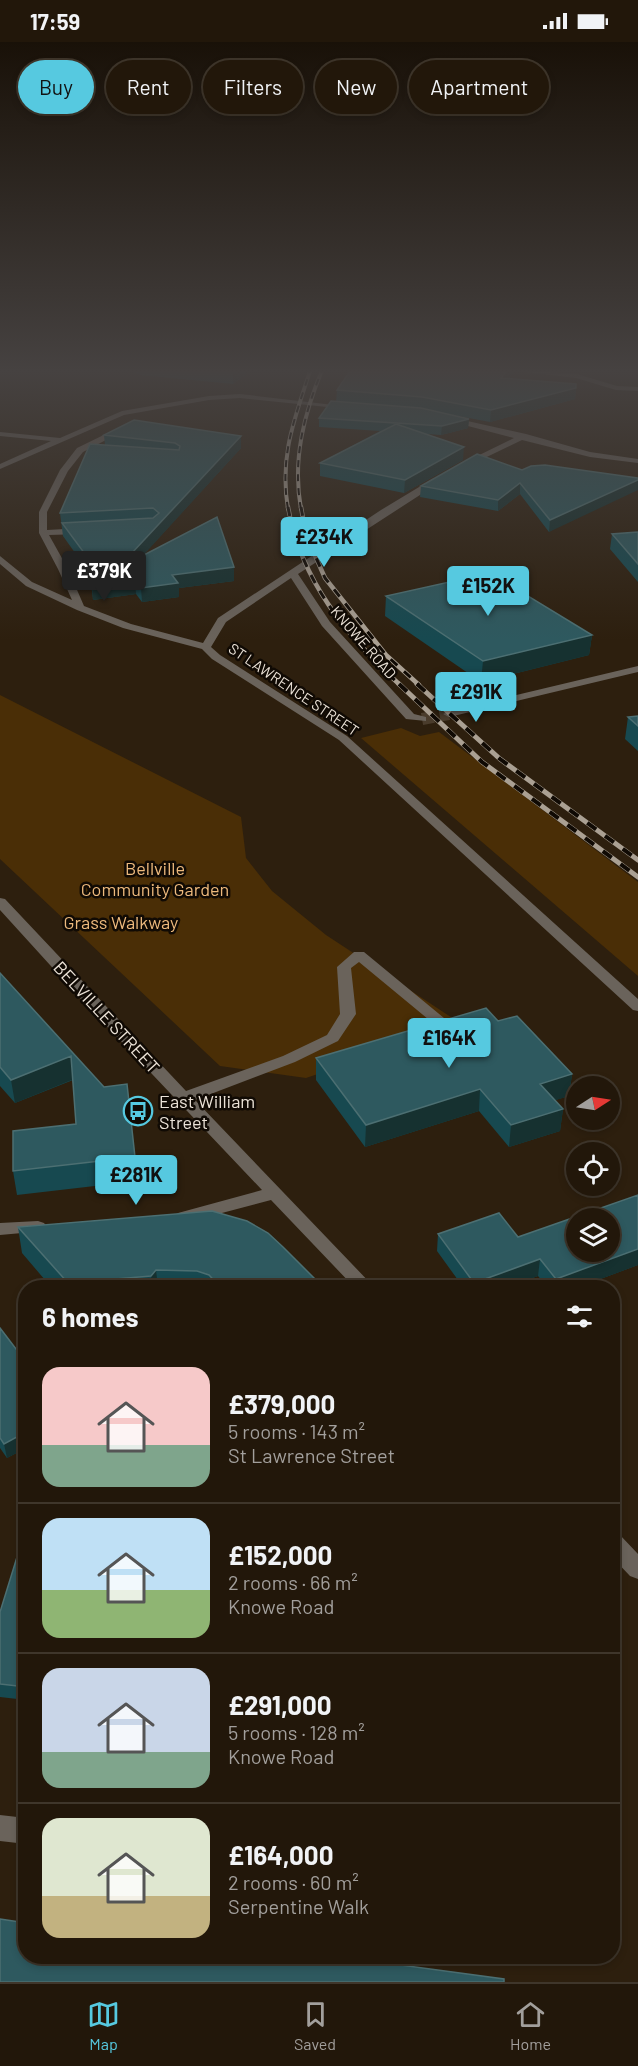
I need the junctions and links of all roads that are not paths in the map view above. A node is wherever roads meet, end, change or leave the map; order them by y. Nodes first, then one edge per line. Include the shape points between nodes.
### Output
1 (19, 459) edge
2 (73, 459) edge
3 (479, 459) edge
4 (617, 459) edge
5 (638, 461) edge
6 (0, 467) edge
7 (458, 469) edge
8 (443, 477) edge
9 (87, 530) edge
10 (43, 533) junction
11 (0, 559) edge
12 (293, 573) junction
13 (80, 608) junction
14 (206, 647) junction
15 (638, 669) edge
16 (449, 714) tunnel mouth
17 (422, 719) tunnel mouth
18 (0, 902) edge
19 (638, 1007) edge
20 (439, 1021) edge
21 (183, 1098) junction
22 (274, 1192) junction
23 (164, 1222) edge
24 (59, 1226) edge
25 (0, 1228) edge
26 (358, 1280) edge
27 (620, 1550) edge
28 (638, 1569) edge
29 (0, 1828) edge
30 (18, 1830) edge

1 - 6 street
2 - 10 street via 43,512
3 - 7 street
4 - 5 street
8 - 12 street
9 - 10 street
10 - 13 street
11 - 13 street, ST LAWRENCE STREET via 29,584
12 - 14 street via 222,620
12 - 17 street, KNOWE ROAD via 326,624 410,717
13 - 14 street, ST LAWRENCE STREET via 127,626
14 - 19 street, ST LAWRENCE STREET via 343,738
15 - 16 street
18 - 21 street, BELVILLE STREET
20 - 21 street via 359,956 344,967 348,1014 333,1038 289,1059
21 - 22 street, BELVILLE STREET
22 - 23 street
22 - 26 street, BELVILLE STREET
24 - 25 street
27 - 28 street
29 - 30 street

